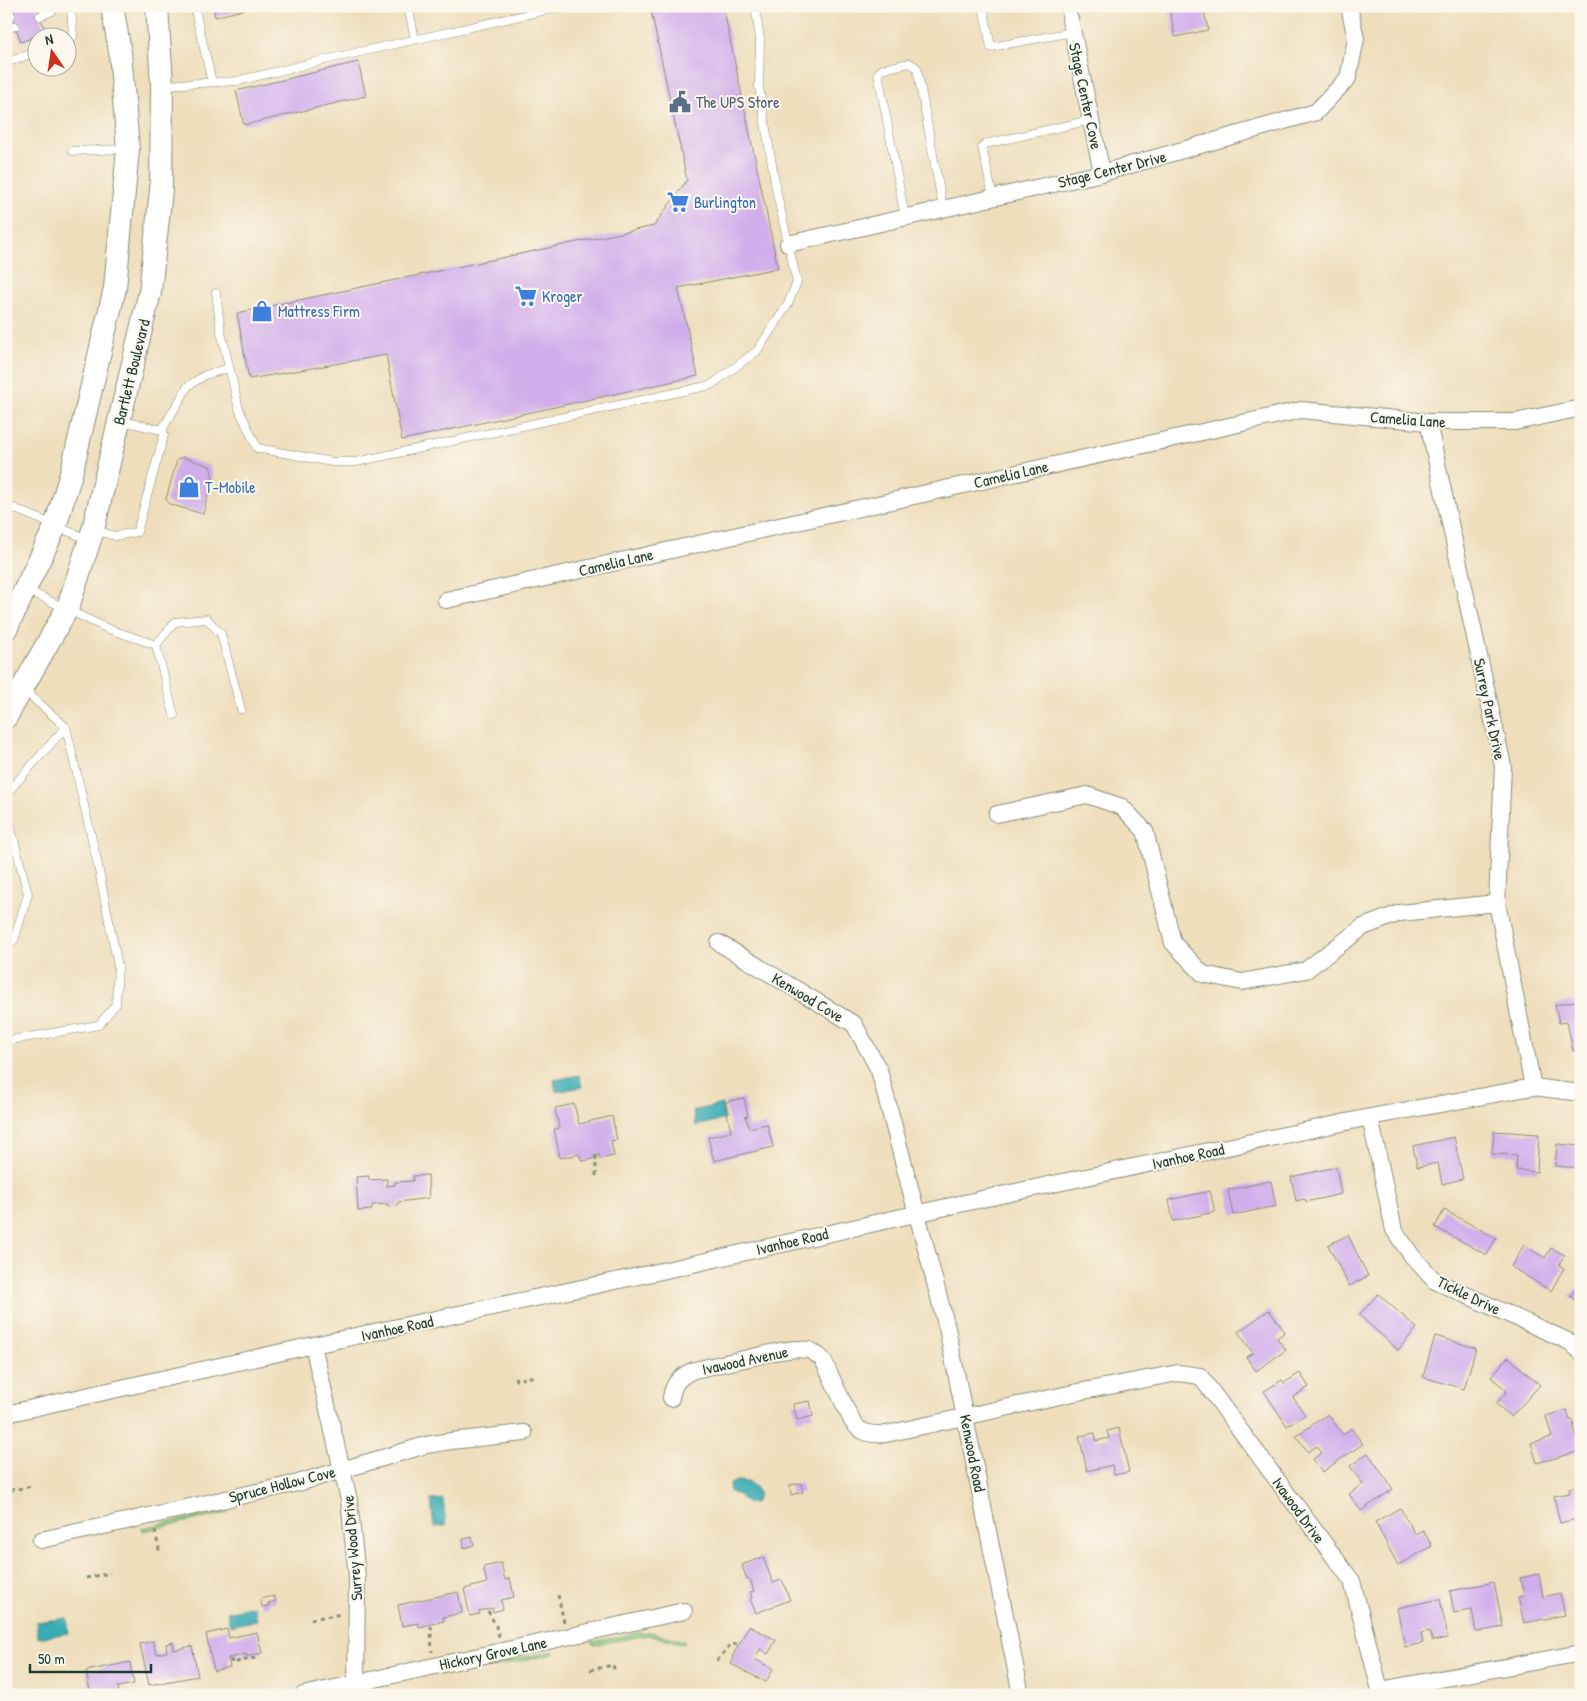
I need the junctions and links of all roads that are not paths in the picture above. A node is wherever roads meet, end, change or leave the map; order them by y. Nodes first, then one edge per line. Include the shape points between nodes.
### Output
1 (54, 6) edge
2 (71, 6) edge
3 (112, 6) edge
4 (157, 6) edge
5 (194, 6) edge
6 (408, 6) edge
7 (564, 6) edge
8 (755, 6) edge
9 (983, 6) edge
10 (1349, 6) edge
11 (40, 16) dead end
12 (1069, 19) edge
13 (15, 26) dead end
14 (72, 28) edge
15 (6, 29) edge
16 (416, 39) junction
17 (28, 55) edge
18 (6, 63) edge
19 (212, 82) junction
20 (162, 85) junction
21 (1091, 120) junction
22 (128, 149) junction
23 (72, 150) dead end
24 (1102, 173) junction
25 (994, 197) junction
26 (943, 208) junction
27 (905, 217) junction
28 (788, 244) junction
29 (216, 293) dead end
30 (229, 368) junction
31 (1581, 408) edge
32 (120, 420) junction
33 (1428, 422) junction
34 (162, 430) junction
35 (6, 505) edge
36 (55, 527) junction
37 (92, 535) junction
38 (16, 599) edge
39 (446, 600) dead end
40 (67, 609) junction
41 (6, 628) edge
42 (156, 645) junction
43 (22, 688) junction
44 (241, 709) dead end
45 (174, 715) dead end
46 (6, 717) edge
47 (66, 727) junction
48 (6, 794) edge
49 (6, 809) edge
50 (997, 814) dead end
51 (1497, 903) junction
52 (10, 939) edge
53 (719, 943) dead end
54 (6, 945) edge
55 (6, 1040) edge
56 (1533, 1087) junction
57 (1581, 1093) edge
58 (1370, 1117) junction
59 (918, 1213) junction
60 (313, 1345) junction
61 (1581, 1352) edge
62 (671, 1398) dead end
63 (6, 1414) edge
64 (966, 1417) junction
65 (524, 1433) dead end
66 (343, 1470) junction
67 (41, 1540) dead end
68 (684, 1611) dead end
69 (1581, 1654) edge
70 (356, 1689) edge
71 (303, 1695) edge
72 (1021, 1695) edge

1 - 11 lane via 52,11
2 - 14 lane
3 - 22 main road, Bartlett Boulevard via 120,52
4 - 20 main road, Bartlett Boulevard
5 - 19 lane
6 - 16 lane
7 - 16 lane
8 - 28 lane via 760,39 758,87
9 - 12 lane via 991,47
10 - 24 street, Stage Center Drive via 1356,38 1348,78 1316,112
12 - 21 street, Stage Center Cove
13 - 15 lane
16 - 19 lane via 236,81
17 - 18 lane
19 - 20 lane
20 - 32 main road, Bartlett Boulevard via 160,190 150,292
21 - 24 street, Stage Center Cove
21 - 25 lane via 985,144 982,147
22 - 23 lane
22 - 36 main road, Bartlett Boulevard via 115,288 72,470
24 - 25 street, Stage Center Drive
25 - 26 street, Stage Center Drive
26 - 27 street, Stage Center Drive
26 - 27 lane via 917,68 910,63 883,69 878,73
27 - 28 street, Stage Center Drive
28 - 30 lane via 797,282 783,312 757,351 711,385 356,462 332,462 257,448 239,409
29 - 30 lane
30 - 34 lane via 205,375 188,386
31 - 33 street, Camelia Lane via 1515,422
32 - 34 lane
32 - 37 main road, Bartlett Boulevard
33 - 39 street, Camelia Lane via 1301,410
33 - 51 street, Surrey Park Drive via 1503,766
34 - 37 lane via 164,435 137,532 115,536
35 - 36 lane
36 - 37 lane
36 - 38 main road, Bartlett Boulevard
37 - 40 main road, Bartlett Boulevard
38 - 40 lane
38 - 41 main road, Bartlett Boulevard
40 - 42 lane via 106,628
40 - 43 main road, Bartlett Boulevard
42 - 44 lane via 175,622 207,619 221,634
42 - 45 lane
43 - 46 main road, Bartlett Boulevard
43 - 47 lane
47 - 48 lane
47 - 55 lane via 118,966 116,1004 99,1025
49 - 52 lane via 28,894
50 - 51 street via 1087,795 1122,807 1145,831 1174,943 1203,974 1242,982 1306,970 1363,927 1400,913
51 - 56 street, Surrey Park Drive
52 - 54 lane
53 - 59 street, Kenwood Cove via 854,1024 879,1070
56 - 57 street, Ivanhoe Road
56 - 58 street, Ivanhoe Road
58 - 59 street, Ivanhoe Road
58 - 61 street, Tickle Drive via 1394,1230 1412,1256 1435,1281 1570,1342
59 - 60 street, Ivanhoe Road
59 - 64 street, Kenwood Road
60 - 63 street, Ivanhoe Road
60 - 66 street, Surrey Wood Drive
62 - 64 street, Ivawood Avenue via 677,1380 694,1370 803,1349 814,1352 823,1360 852,1421 871,1435
64 - 69 street, Ivawood Drive via 1178,1373 1200,1376 1352,1581 1380,1690
64 - 72 street, Kenwood Road
65 - 66 street, Spruce Hollow Cove via 426,1445
66 - 67 street, Spruce Hollow Cove via 298,1483
66 - 70 street, Surrey Wood Drive via 350,1500 358,1577
68 - 70 street, Hickory Grove Lane
70 - 71 street, Hickory Grove Lane

